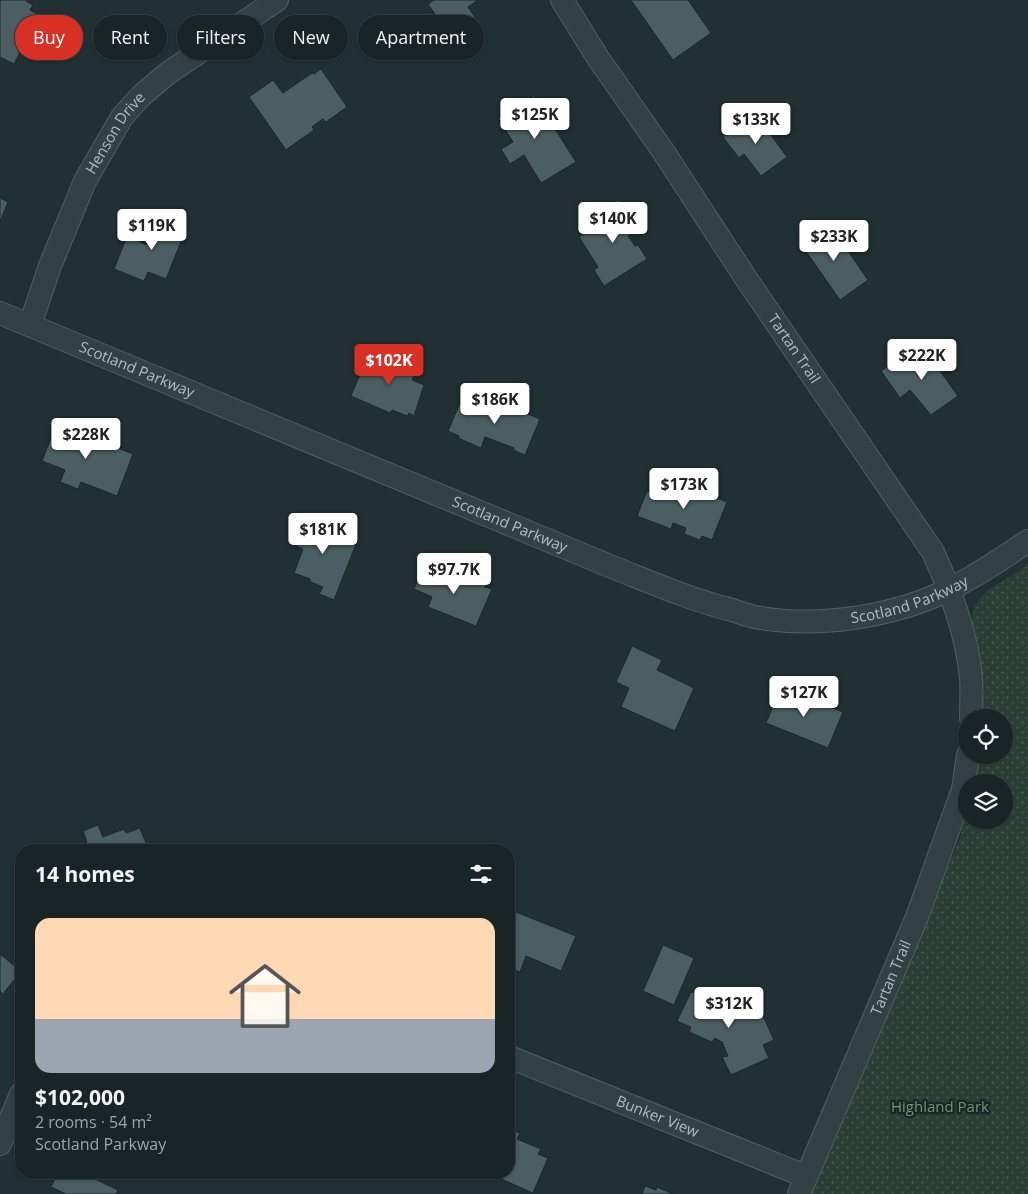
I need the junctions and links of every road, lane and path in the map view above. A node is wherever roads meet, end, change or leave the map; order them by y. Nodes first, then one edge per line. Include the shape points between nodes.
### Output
1 (277, 0) edge
2 (562, 0) edge
3 (0, 312) edge
4 (30, 325) junction
5 (1028, 541) edge
6 (950, 590) junction
7 (971, 709) edge
8 (967, 764) edge
9 (515, 1060) edge
10 (15, 1108) edge
11 (0, 1144) edge
12 (802, 1185) edge

1 - 4 street, Henson Drive via 168,73 122,116 85,181
2 - 6 street, Tartan Trail via 747,280 918,529 933,552
3 - 4 street, Scotland Parkway
4 - 6 street, Scotland Parkway via 699,602 760,618 797,622 882,613
5 - 6 street, Scotland Parkway
6 - 7 street, Tartan Trail via 964,638 971,679
8 - 12 street, Tartan Trail via 963,789 917,917
9 - 12 street, Bunker View
10 - 11 street

